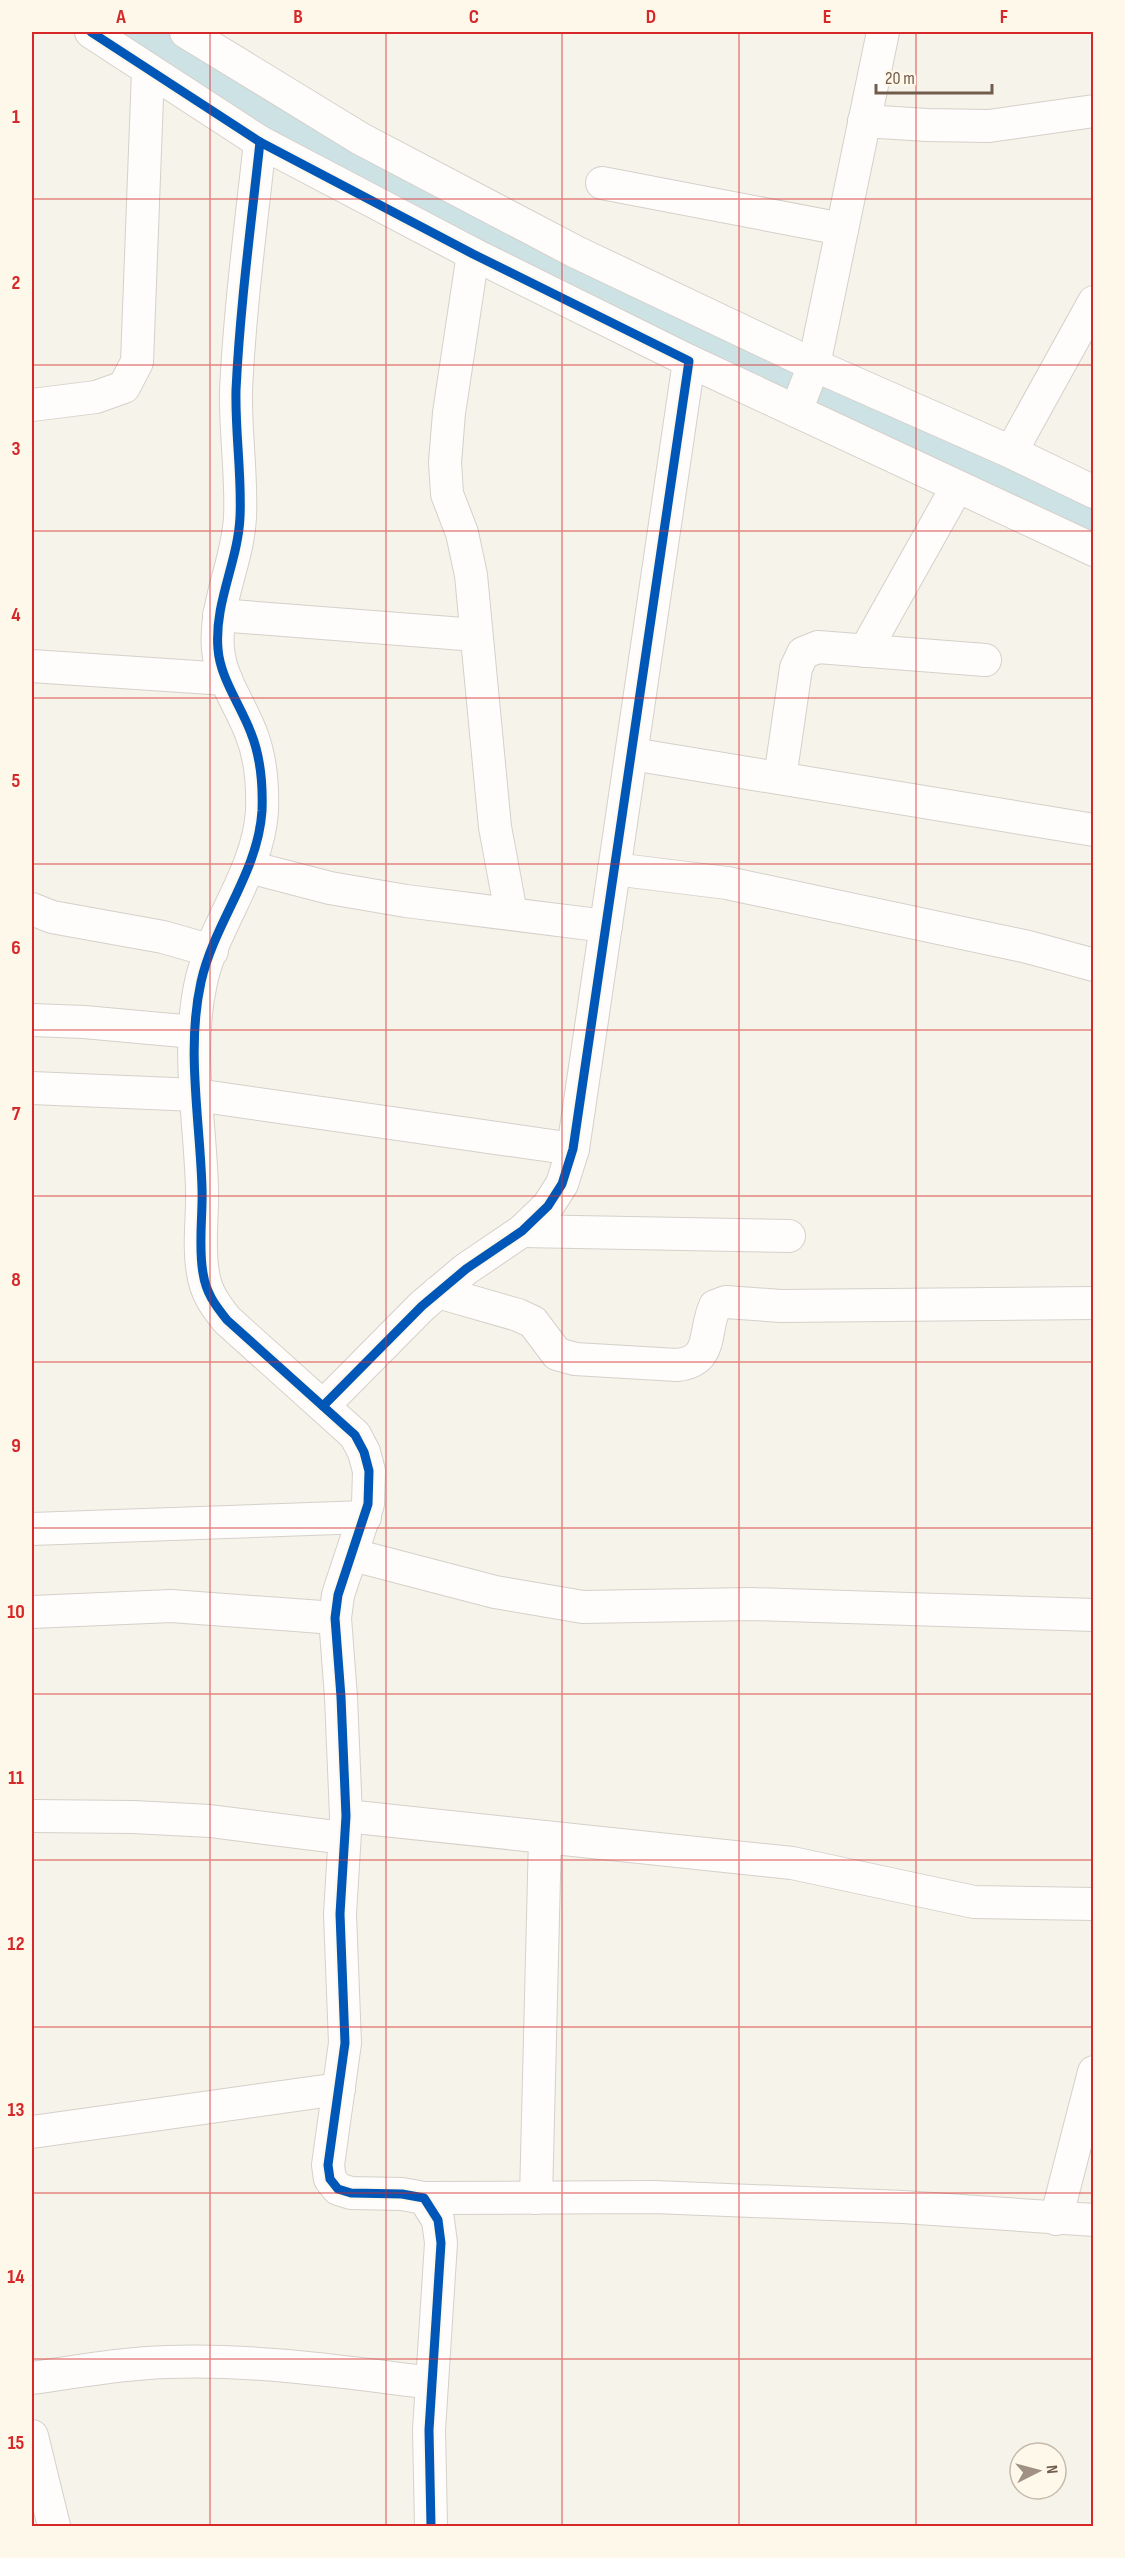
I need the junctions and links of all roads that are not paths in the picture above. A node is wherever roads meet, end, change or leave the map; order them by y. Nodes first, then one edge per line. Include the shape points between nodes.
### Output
1 (91, 32) edge
2 (186, 32) edge
3 (883, 32) edge
4 (148, 71) junction
5 (1094, 111) edge
6 (864, 121) junction
7 (260, 142) junction
8 (602, 183) dead end
9 (842, 229) junction
10 (473, 254) junction
11 (1094, 302) edge
12 (689, 361) junction
13 (805, 388) junction
14 (32, 405) edge
15 (1011, 452) junction
16 (957, 488) junction
17 (1094, 492) edge
18 (1094, 550) edge
19 (219, 615) junction
20 (476, 635) junction
21 (865, 651) junction
22 (985, 660) dead end
23 (32, 666) edge
24 (226, 679) junction
25 (632, 754) junction
26 (780, 778) junction
27 (1094, 830) edge
28 (249, 867) junction
29 (614, 869) junction
30 (32, 909) edge
31 (511, 913) junction
32 (606, 926) junction
33 (212, 951) junction
34 (1094, 965) edge
35 (32, 1020) edge
36 (194, 1032) junction
37 (32, 1088) edge
38 (196, 1095) junction
39 (573, 1149) junction
40 (522, 1231) junction
41 (789, 1236) dead end
42 (438, 1292) junction
43 (1094, 1303) edge
44 (323, 1406) junction
45 (364, 1517) junction
46 (32, 1529) edge
47 (352, 1555) junction
48 (32, 1612) edge
49 (1094, 1615) edge
50 (335, 1618) junction
51 (32, 1816) edge
52 (345, 1827) junction
53 (545, 1837) junction
54 (1094, 1904) edge
55 (1094, 2072) edge
56 (339, 2089) junction
57 (32, 2132) edge
58 (424, 2198) junction
59 (536, 2198) junction
60 (1056, 2219) junction
61 (1094, 2220) edge
62 (32, 2378) edge
63 (432, 2383) junction
64 (32, 2436) edge
65 (54, 2526) edge
66 (431, 2526) edge

1 - 4 street
2 - 13 street via 361,139 576,252
3 - 6 street
4 - 7 street
4 - 14 street via 137,362 124,387 96,398
5 - 6 street via 989,126
6 - 9 street
7 - 10 street
7 - 19 street via 236,389 240,521
8 - 9 street
9 - 13 street
10 - 12 street
10 - 20 street via 445,462 447,494 462,533 471,575
11 - 15 street
12 - 13 street
12 - 25 street
13 - 15 street
13 - 16 street
15 - 17 street
16 - 18 street
16 - 21 street
19 - 20 street
19 - 24 street via 218,650
20 - 31 street via 495,827
21 - 22 street
21 - 26 street via 818,647 803,653 796,668
23 - 24 street
24 - 28 street via 252,735 261,768 262,813
25 - 26 street
25 - 29 street
26 - 27 street
28 - 31 street via 330,888
28 - 33 street
29 - 32 street
29 - 34 street via 738,886 1028,947
30 - 33 street via 52,917
31 - 32 street
32 - 39 street
33 - 36 street via 201,980
35 - 36 street
36 - 38 street
37 - 38 street
38 - 39 street
38 - 44 street via 202,1270 210,1298 227,1320
39 - 40 street via 552,1199
40 - 41 street
40 - 42 street
42 - 43 street via 533,1322 557,1354 575,1359 677,1365 698,1358 705,1348 715,1306 726,1302 781,1306
42 - 44 street
44 - 45 street via 355,1435 364,1452 369,1471
45 - 46 street
45 - 47 street
47 - 49 street via 495,1592 583,1607 751,1605
47 - 50 street via 338,1594
48 - 50 street via 171,1606
50 - 52 street
51 - 52 street
52 - 53 street
52 - 56 street via 340,1914 345,2043
53 - 54 street via 792,1863 974,1902
53 - 59 street
55 - 60 street
56 - 57 street
56 - 58 street via 328,2165 330,2179 338,2189 351,2193
58 - 59 street
58 - 63 street via 438,2220 441,2243
59 - 60 street via 654,2197 903,2207
60 - 61 street
62 - 63 street via 166,2362 230,2362
63 - 66 street
64 - 65 street

